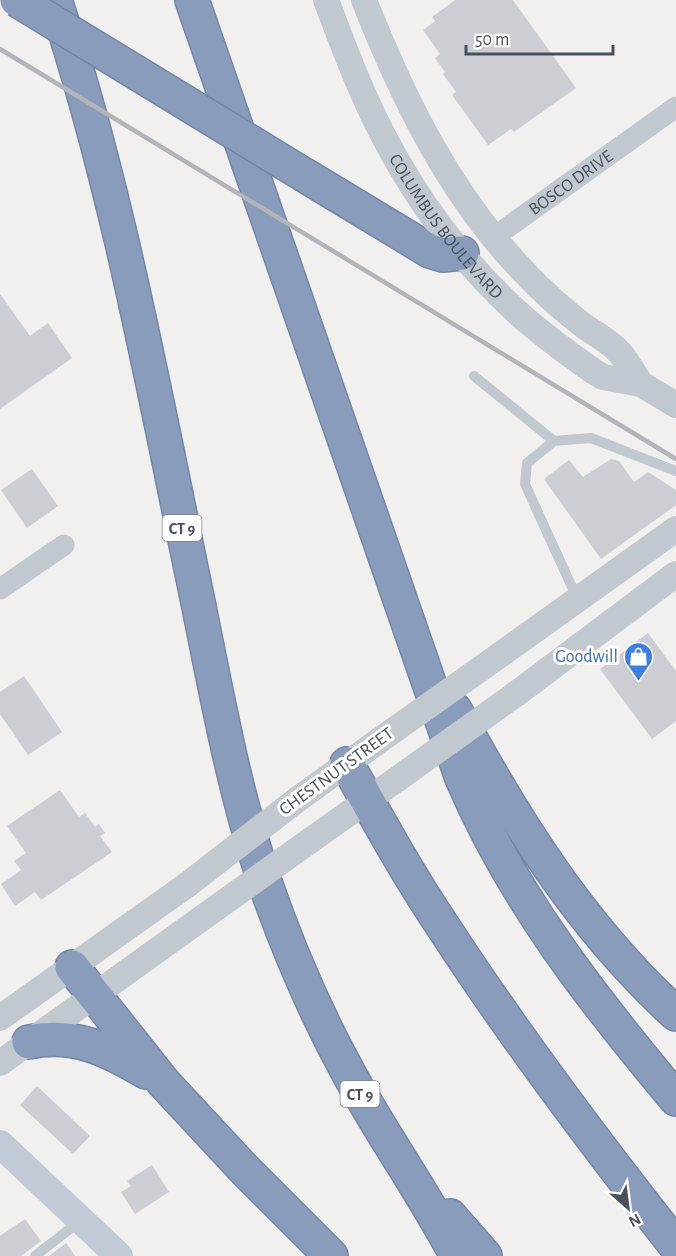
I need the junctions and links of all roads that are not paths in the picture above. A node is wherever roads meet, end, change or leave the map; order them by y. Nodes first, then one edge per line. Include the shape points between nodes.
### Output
1 (17, 0) edge
2 (55, 0) edge
3 (192, 0) edge
4 (326, 0) edge
5 (364, 0) edge
6 (676, 107) edge
7 (494, 237) junction
8 (462, 253) junction
9 (474, 376) dead end
10 (641, 384) junction
11 (676, 405) edge
12 (554, 441) junction
13 (676, 471) edge
14 (676, 529) edge
15 (64, 545) dead end
16 (676, 574) edge
17 (0, 590) edge
18 (580, 598) junction
19 (406, 615) junction
20 (347, 764) junction
21 (367, 800) junction
22 (72, 967) junction
23 (94, 995) junction
24 (676, 1014) edge
25 (0, 1018) edge
26 (29, 1042) junction
27 (0, 1063) edge
28 (164, 1083) junction
29 (676, 1099) edge
30 (388, 1140) junction
31 (0, 1144) edge
32 (81, 1220) junction
33 (676, 1246) edge
34 (35, 1256) edge
35 (119, 1256) edge
36 (331, 1256) edge
37 (457, 1256) edge
38 (485, 1256) edge

1 - 8 highway, bridge via 430,251 443,255
2 - 30 highway, CT 9 via 119,231 247,826 272,903 312,1000 347,1071
3 - 19 highway
4 - 8 street, COLUMBUS BOULEVARD via 387,143
5 - 7 street, COLUMBUS BOULEVARD via 423,132
6 - 7 street, BOSCO DRIVE
7 - 8 street, BOSCO DRIVE
7 - 10 street, COLUMBUS BOULEVARD via 548,296 620,352
8 - 10 street, COLUMBUS BOULEVARD via 511,306 558,346 603,377
9 - 12 lane
10 - 11 street, COLUMBUS BOULEVARD
12 - 13 lane via 591,438
12 - 18 lane via 527,463 525,484
14 - 18 street, CHESTNUT STREET
15 - 17 street
16 - 21 street, bridge
18 - 20 street, CHESTNUT STREET, bridge
19 - 24 highway via 487,770 544,860 601,936
19 - 29 highway via 462,778 491,841 571,967
20 - 21 highway
20 - 22 street, CHESTNUT STREET, bridge
21 - 23 street, bridge
21 - 33 highway via 416,885 485,989
22 - 23 highway
22 - 25 street, CHESTNUT STREET
23 - 26 street
23 - 28 highway
26 - 27 street
26 - 28 highway via 65,1039 92,1044
28 - 36 highway
30 - 37 highway, CT 9
30 - 38 highway
31 - 32 main road
32 - 34 lane
32 - 35 main road

